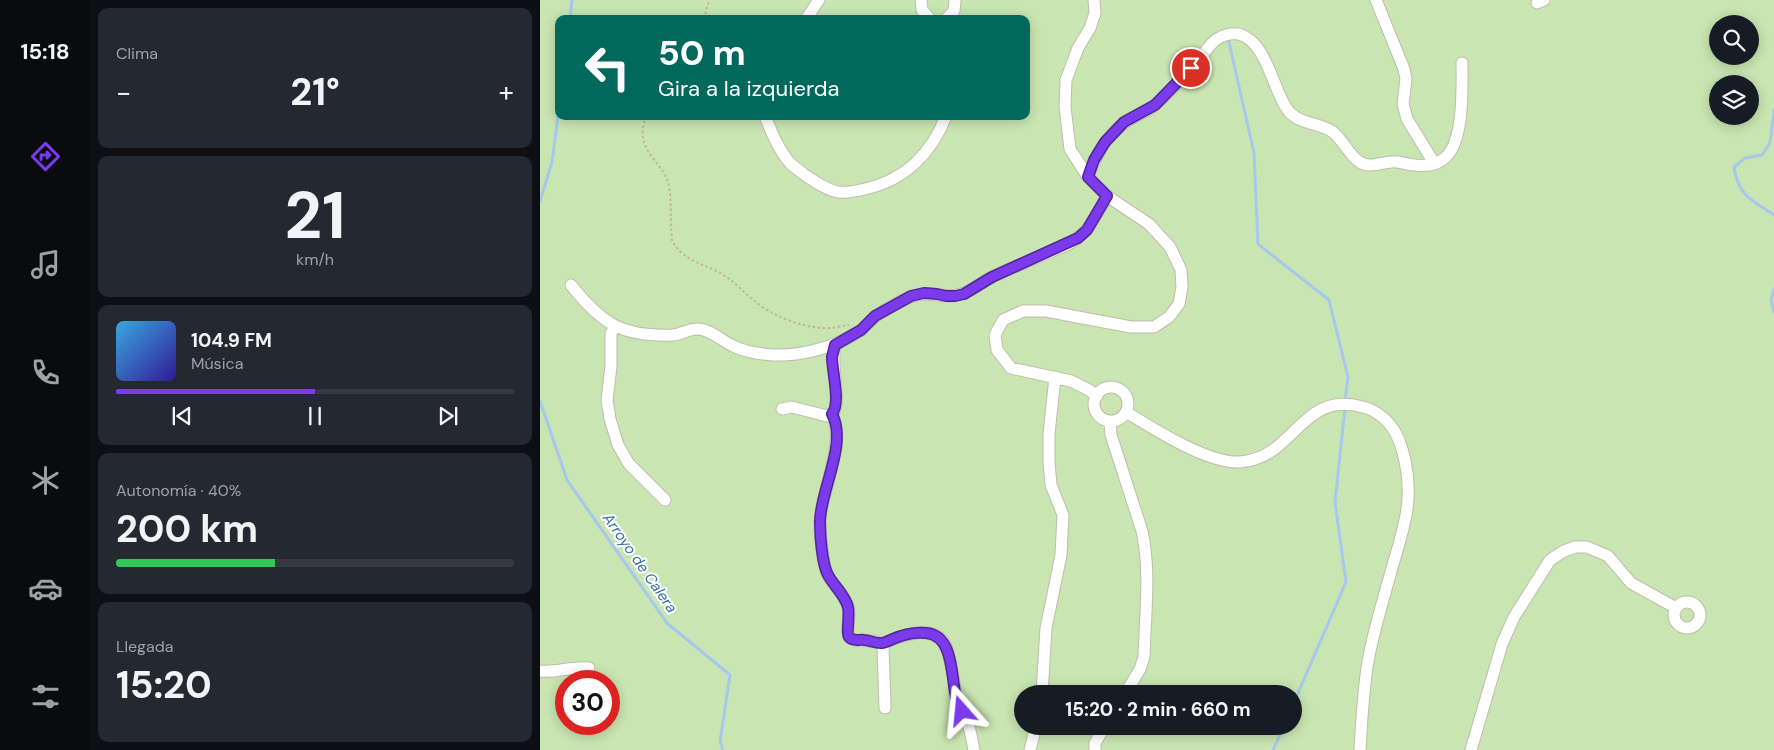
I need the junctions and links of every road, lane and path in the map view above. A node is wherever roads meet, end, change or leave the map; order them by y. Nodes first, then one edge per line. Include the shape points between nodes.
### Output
1 (709, 0) edge
2 (819, 0) edge
3 (921, 0) edge
4 (955, 0) edge
5 (1094, 0) edge
6 (1376, 0) edge
7 (705, 15) edge
8 (809, 15) edge
9 (926, 15) edge
10 (950, 15) edge
11 (1462, 63) dead end
12 (645, 120) edge
13 (767, 120) edge
14 (945, 120) edge
15 (1434, 163) junction
16 (1088, 177) junction
17 (1107, 196) junction
18 (571, 285) dead end
19 (848, 325) dead end
20 (615, 327) junction
21 (835, 345) junction
22 (1055, 377) junction
23 (1097, 396) junction
24 (782, 408) dead end
25 (1126, 412) junction
26 (832, 414) junction
27 (1110, 421) junction
28 (665, 500) dead end
29 (1676, 608) dead end
30 (882, 644) junction
31 (589, 668) dead end
32 (540, 671) edge
33 (1043, 685) edge
34 (1130, 685) edge
35 (885, 708) dead end
36 (1034, 735) edge
37 (1100, 735) edge
38 (974, 750) edge
39 (1030, 750) edge
40 (1094, 750) edge
41 (1360, 750) edge
42 (1471, 750) edge

1 - 7 path
2 - 8 street
3 - 9 street
4 - 10 street via 954,11
5 - 16 street via 1095,13 1090,28 1078,48 1066,80 1064,107 1070,149
6 - 15 street via 1404,69 1403,104 1407,119
11 - 15 street via 1458,132 1449,154
12 - 19 path via 644,144 669,186 672,240 681,254 723,275 768,310 793,322 823,329
13 - 14 street via 776,144 791,164 813,181 838,192 878,186 904,174 924,154
15 - 16 street via 1417,166 1396,162 1369,166 1359,162 1332,132 1305,122 1287,109 1260,51 1248,38 1234,34 1216,39 1155,105 1124,122 1105,142
16 - 17 street
17 - 21 street via 1087,230 1078,238 992,277 964,294 924,293 911,296 875,316 861,330
17 - 22 street via 1149,224 1170,247 1181,270 1179,304 1169,317 1154,327 1131,326 1046,310 1023,311 1003,320 995,336 997,350 1011,368
18 - 20 street via 586,305
20 - 21 street via 657,335 699,329 753,353 774,355
20 - 28 street via 611,333 607,400 610,419 618,445 629,464
21 - 26 street via 832,356 836,398
22 - 23 street via 1071,381
22 - 33 street via 1048,462 1051,485 1063,515 1061,555 1046,628
23 - 25 street via 1108,387 1122,390 1128,403
23 - 27 street via 1095,410
24 - 26 street via 792,407 824,416
25 - 27 street via 1120,419
25 - 41 street via 1171,438 1223,461 1255,460 1273,452 1303,421 1317,410 1334,404 1369,408 1384,418 1395,432 1409,479 1408,507 1369,656
26 - 30 street via 836,443 820,521 827,573 848,607 849,637
27 - 34 street via 1111,435 1142,531 1146,562 1144,656
29 - 42 street via 1632,582 1608,556 1587,548 1575,547 1550,560 1514,617 1502,644
30 - 35 street
30 - 38 street via 910,634 928,632 942,641
31 - 32 street
36 - 39 street
37 - 40 street

